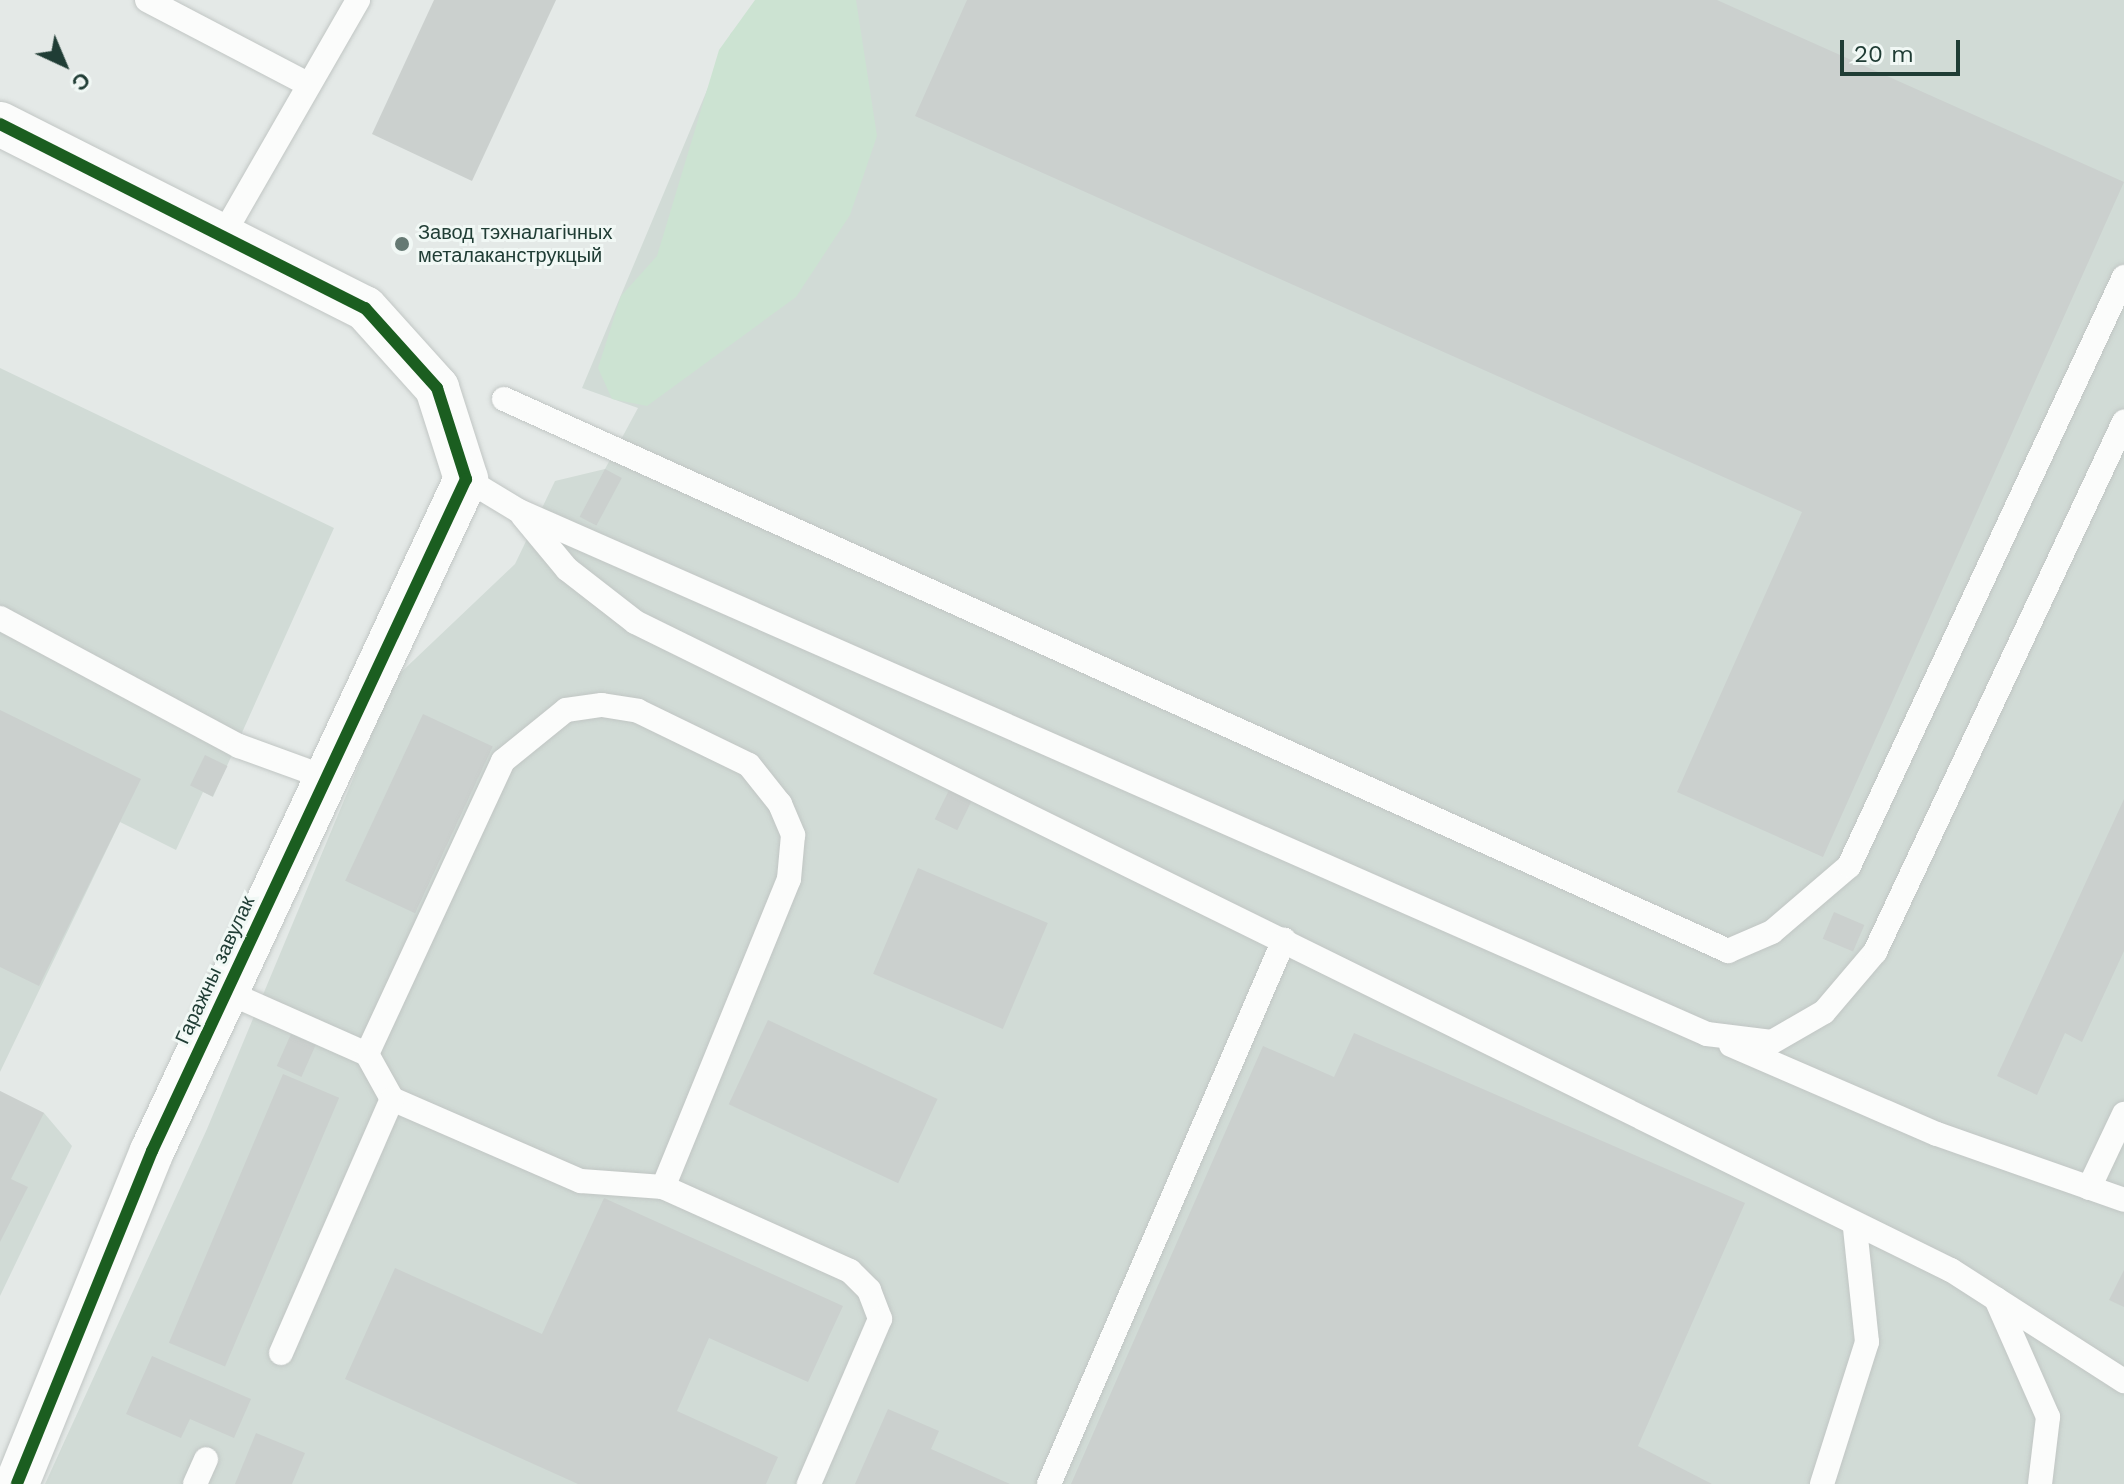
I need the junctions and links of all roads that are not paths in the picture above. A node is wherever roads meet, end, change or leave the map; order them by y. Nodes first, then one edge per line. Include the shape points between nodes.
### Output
1 (147, 0) edge
2 (358, 0) edge
3 (308, 84) junction
4 (0, 124) edge
5 (223, 235) junction
6 (2124, 277) edge
7 (504, 399) dead end
8 (2124, 422) edge
9 (466, 479) junction
10 (519, 511) junction
11 (0, 618) edge
12 (327, 778) junction
13 (1284, 940) junction
14 (227, 992) junction
15 (1707, 1034) junction
16 (367, 1054) junction
17 (392, 1099) junction
18 (2124, 1114) edge
19 (663, 1187) junction
20 (2089, 1188) junction
21 (2124, 1200) edge
22 (1855, 1227) junction
23 (1996, 1299) junction
24 (281, 1353) dead end
25 (2124, 1381) edge
26 (206, 1459) dead end
27 (17, 1484) edge
28 (195, 1484) edge
29 (809, 1484) edge
30 (1049, 1484) edge
31 (1822, 1484) edge
32 (2040, 1484) edge

1 - 3 lane
2 - 3 lane
3 - 5 lane
4 - 5 street
5 - 9 street via 365,308 437,388
6 - 7 lane via 1849,866 1772,932 1728,951
8 - 15 lane via 1875,952 1824,1012 1772,1042
9 - 10 lane
9 - 12 street, Гаражны завулак
10 - 13 lane via 567,569 635,622
10 - 15 lane
11 - 12 lane via 239,746
12 - 14 street, Гаражны завулак
13 - 22 lane
13 - 30 lane
14 - 16 lane
14 - 27 street, Гаражны завулак via 152,1151
15 - 20 lane via 1937,1134
16 - 17 lane
16 - 19 lane via 503,761 531,734 566,710 602,705 716,744 749,765 780,804 793,835 789,879
17 - 19 lane via 581,1181
17 - 24 lane
18 - 20 lane
19 - 29 lane via 850,1271 869,1290 880,1319
20 - 21 lane
22 - 23 lane via 1951,1270
22 - 31 lane via 1867,1342
23 - 25 lane
23 - 32 lane via 2048,1417
26 - 28 lane

